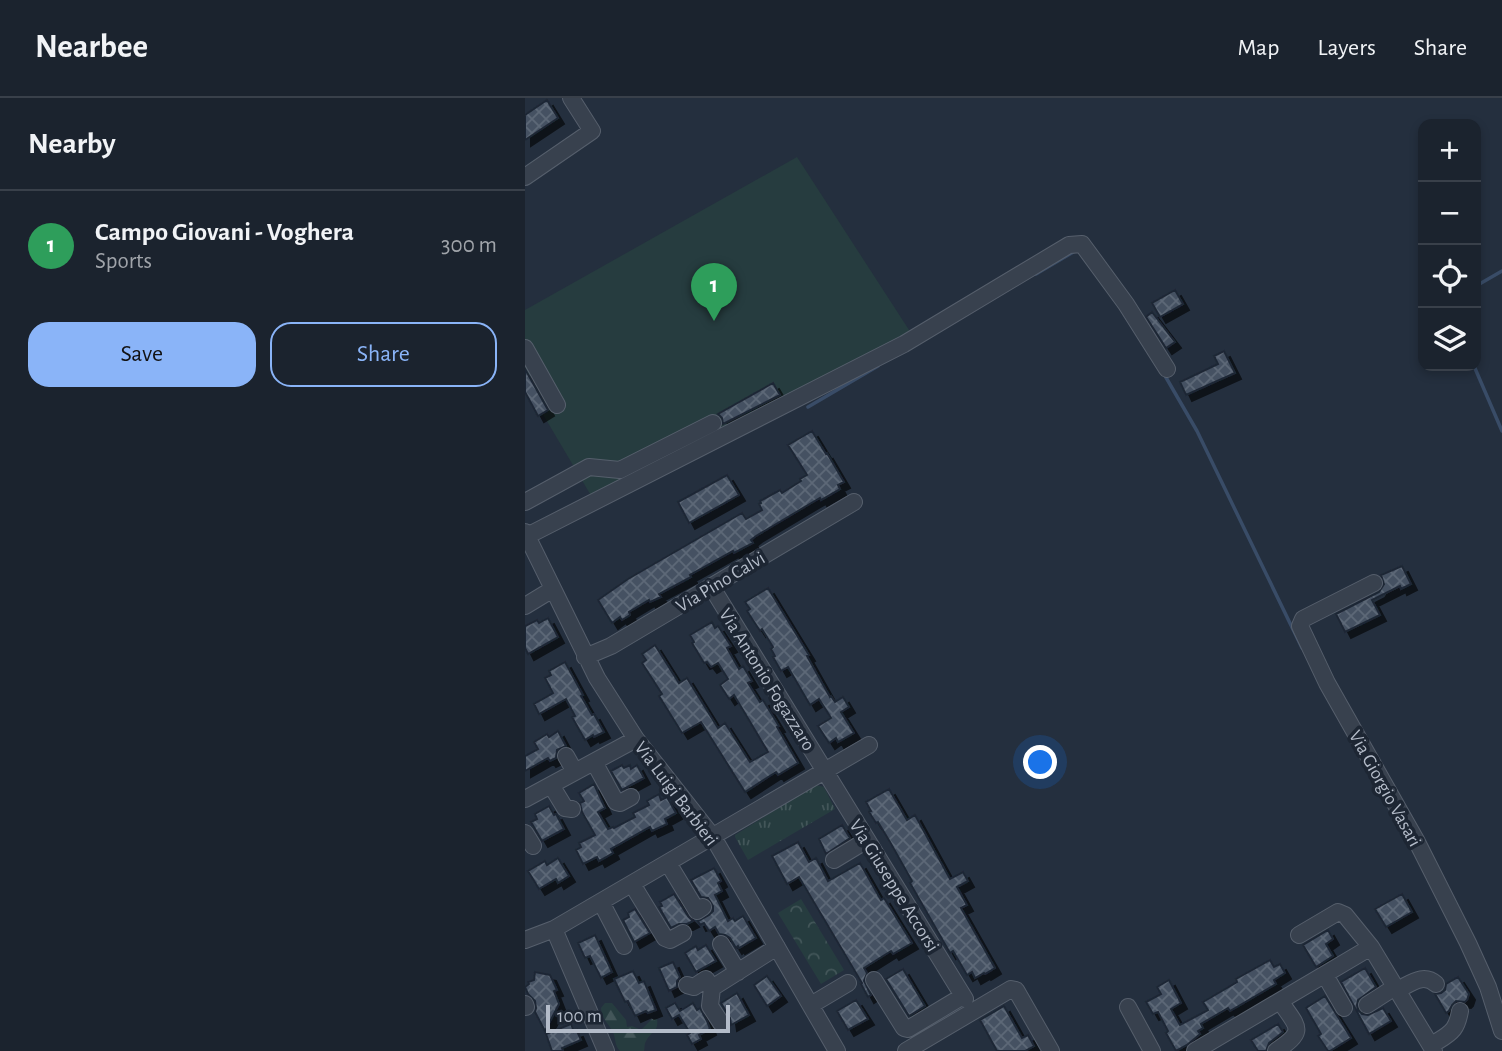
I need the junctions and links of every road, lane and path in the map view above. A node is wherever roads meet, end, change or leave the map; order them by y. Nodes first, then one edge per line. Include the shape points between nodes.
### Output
1 (571, 98) edge
2 (525, 177) edge
3 (525, 348) edge
4 (1167, 369) dead end
5 (557, 405) dead end
6 (713, 423) dead end
7 (525, 502) edge
8 (854, 502) dead end
9 (526, 534) edge
10 (1374, 583) dead end
11 (711, 586) junction
12 (554, 589) junction
13 (525, 606) edge
14 (586, 657) junction
15 (636, 739) junction
16 (869, 745) dead end
17 (566, 756) dead end
18 (594, 762) junction
19 (575, 772) junction
20 (825, 772) junction
21 (551, 785) junction
22 (631, 797) dead end
23 (525, 799) edge
24 (572, 809) dead end
25 (713, 837) junction
26 (867, 840) junction
27 (834, 860) dead end
28 (668, 863) junction
29 (632, 884) junction
30 (601, 902) junction
31 (703, 908) dead end
32 (554, 929) junction
33 (683, 933) dead end
34 (1299, 935) dead end
35 (525, 940) edge
36 (721, 944) dead end
37 (624, 946) dead end
38 (777, 947) junction
39 (1371, 947) junction
40 (738, 972) junction
41 (1325, 975) junction
42 (874, 980) dead end
43 (848, 983) dead end
44 (709, 984) junction
45 (1436, 984) dead end
46 (687, 985) dead end
47 (1404, 988) junction
48 (1280, 1001) junction
49 (811, 1005) junction
50 (1367, 1005) dead end
51 (1128, 1007) dead end
52 (1344, 1007) dead end
53 (1460, 1011) dead end
54 (721, 1023) dead end
55 (1502, 1031) edge
56 (1434, 1045) edge
57 (606, 1051) edge
58 (837, 1051) edge
59 (907, 1051) edge
60 (1051, 1051) edge
61 (1151, 1051) edge
62 (1195, 1051) edge
63 (1276, 1051) edge

1 - 2 street via 592,131
3 - 5 street
4 - 9 street via 1082,244 1069,245 904,344
6 - 7 street via 620,470 589,467
8 - 11 street, Via Pino Calvi
9 - 12 street, Via Luigi Barbieri
10 - 55 street, Via Giorgio Vasari via 1303,619 1300,626 1493,985
11 - 14 street, Via Pino Calvi
11 - 20 street, Via Antonio Fogazzaro
12 - 13 street
12 - 14 street, Via Luigi Barbieri
14 - 15 street, Via Luigi Barbieri
15 - 18 street
15 - 25 street, Via Luigi Barbieri
16 - 20 street
17 - 19 street
18 - 19 street
18 - 22 street via 616,802
19 - 21 street
20 - 25 street
20 - 26 street, Via Giuseppe Accorsi
21 - 23 street
21 - 24 street via 565,808
25 - 28 street
25 - 38 street, Via Luigi Barbieri
26 - 27 street
26 - 42 street, Via Giuseppe Accorsi via 964,997 908,1029
28 - 29 street
28 - 31 street via 697,911
29 - 30 street
29 - 33 street via 665,938
30 - 32 street
30 - 37 street
32 - 35 street
32 - 57 street
34 - 39 street via 1338,912
36 - 40 street
38 - 40 street
38 - 49 street, Via Luigi Barbieri
39 - 41 street
39 - 47 street
40 - 44 street
41 - 48 street
41 - 52 street
43 - 49 street
44 - 46 street
44 - 54 street via 710,1006
45 - 47 street via 1425,978
47 - 50 street
47 - 56 street
48 - 62 street
48 - 63 street via 1296,1027 1306,1032
49 - 58 street, Via Luigi Barbieri
51 - 61 street
53 - 56 street via 1455,1028
59 - 60 street via 1011,989 1016,990

